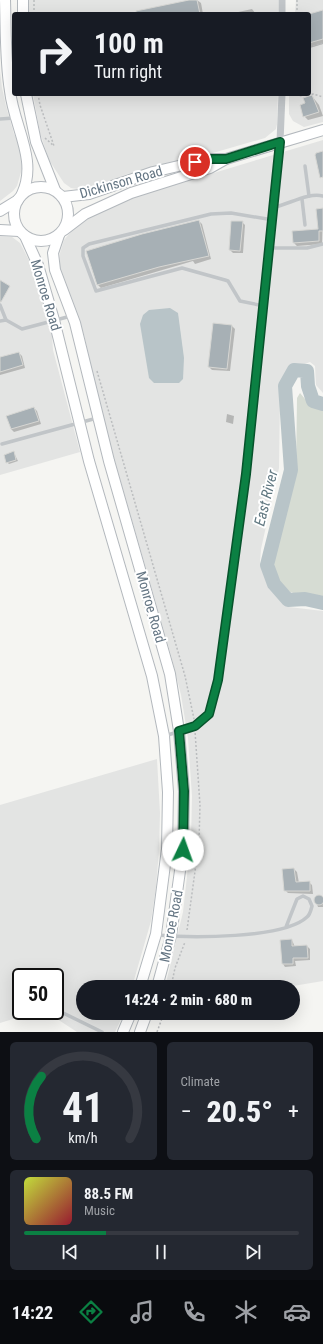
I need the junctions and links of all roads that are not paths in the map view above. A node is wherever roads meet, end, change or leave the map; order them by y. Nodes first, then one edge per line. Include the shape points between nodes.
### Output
1 (5, 0) edge
2 (23, 0) edge
3 (282, 0) edge
4 (23, 12) edge
5 (282, 12) edge
6 (26, 96) edge
7 (282, 96) edge
8 (15, 118) junction
9 (0, 119) edge
10 (323, 130) edge
11 (280, 142) junction
12 (226, 159) junction
13 (305, 166) dead end
14 (59, 194) junction
15 (309, 196) junction
16 (323, 196) edge
17 (20, 197) junction
18 (302, 199) junction
19 (275, 207) junction
20 (0, 211) edge
21 (273, 220) junction
22 (305, 225) dead end
23 (0, 230) edge
24 (62, 232) junction
25 (22, 234) junction
26 (323, 244) edge
27 (270, 248) junction
28 (0, 305) edge
29 (264, 306) junction
30 (72, 316) junction
31 (6, 320) junction
32 (54, 320) junction
33 (0, 321) edge
34 (98, 418) junction
35 (80, 423) junction
36 (2, 444) dead end
37 (179, 731) junction
38 (164, 736) junction
39 (286, 927) junction
40 (156, 934) junction
41 (171, 936) junction
42 (142, 980) edge
43 (158, 980) edge
44 (64, 1013) edge
45 (128, 1020) edge
46 (145, 1020) edge
47 (102, 1032) edge
48 (123, 1032) edge
49 (140, 1032) edge

1 - 8 main road via 8,72
2 - 4 main road
3 - 5 street
6 - 14 main road via 36,142
7 - 11 street
8 - 9 lane
8 - 17 main road via 29,167 27,184
10 - 11 main road, Dickinson Road
11 - 12 main road, Dickinson Road
11 - 19 lane
12 - 14 main road, Dickinson Road via 208,159 153,172 89,194
12 - 24 main road, Dickinson Road via 210,168 112,200 81,216
13 - 15 lane
14 - 17 main road via 38,187
14 - 24 main road via 67,204 69,213 68,222
15 - 16 lane
15 - 18 lane
17 - 20 main road
17 - 25 main road via 14,215
18 - 19 lane
18 - 22 lane
19 - 21 lane
21 - 27 lane
21 - 29 lane via 231,212 195,217 89,244 83,248 82,256 96,291 182,268 228,281 240,301
23 - 25 main road
24 - 25 main road via 53,239 39,242
24 - 30 main road, Monroe Road via 53,252 53,262
25 - 32 main road, Monroe Road via 38,265
26 - 27 lane via 307,248
27 - 29 lane
28 - 31 lane
29 - 37 lane via 239,534 218,680 209,714 195,726
30 - 32 lane
30 - 34 main road, Monroe Road
31 - 32 lane via 22,329
31 - 33 lane
32 - 35 main road, Monroe Road
34 - 35 lane
34 - 37 main road, Monroe Road via 170,674
35 - 36 lane
35 - 38 main road, Monroe Road via 152,676
37 - 38 lane
37 - 41 main road, Monroe Road via 184,824 180,884
38 - 40 main road, Monroe Road via 169,824
39 - 39 lane via 308,917 312,906 309,899 303,896 297,899
39 - 41 lane via 204,938
40 - 41 lane
40 - 42 main road, Monroe Road
41 - 43 main road, Monroe Road
44 - 47 lane
45 - 48 main road
46 - 49 main road

